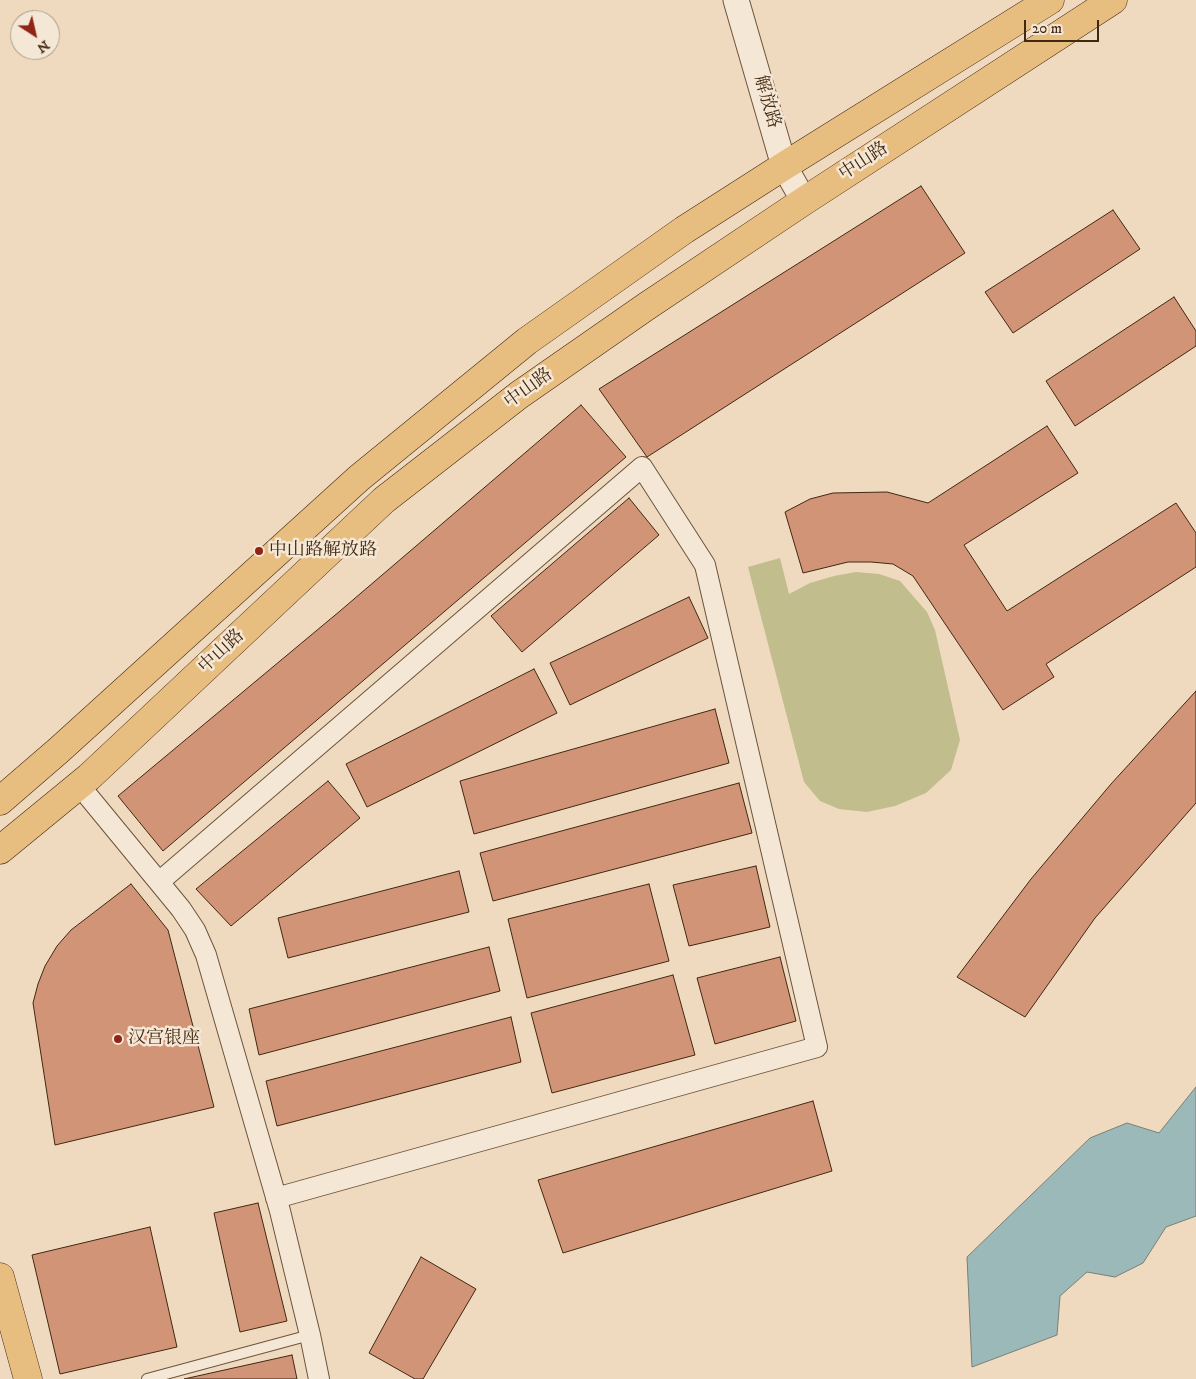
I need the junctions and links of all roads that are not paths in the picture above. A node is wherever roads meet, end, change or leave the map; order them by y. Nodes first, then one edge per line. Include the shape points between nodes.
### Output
1 (736, 0) edge
2 (1050, 0) edge
3 (1113, 0) edge
4 (784, 166) junction
5 (804, 202) junction
6 (79, 785) junction
7 (0, 801) edge
8 (0, 850) edge
9 (158, 882) junction
10 (276, 1198) junction
11 (0, 1277) edge
12 (310, 1335) junction
13 (28, 1379) edge
14 (147, 1379) edge
15 (319, 1379) edge

1 - 4 street, 解放路
2 - 4 main road, 中山路
3 - 5 main road, 中山路
4 - 5 street, 解放路
4 - 7 main road, 中山路 via 684,230 526,341 359,478
5 - 6 main road, 中山路 via 518,395 384,500
6 - 8 main road, 中山路
6 - 9 street
9 - 10 street via 195,930 206,955
9 - 10 street via 642,467 705,565 817,1047
10 - 12 street
11 - 13 main road
12 - 14 lane
12 - 15 street

